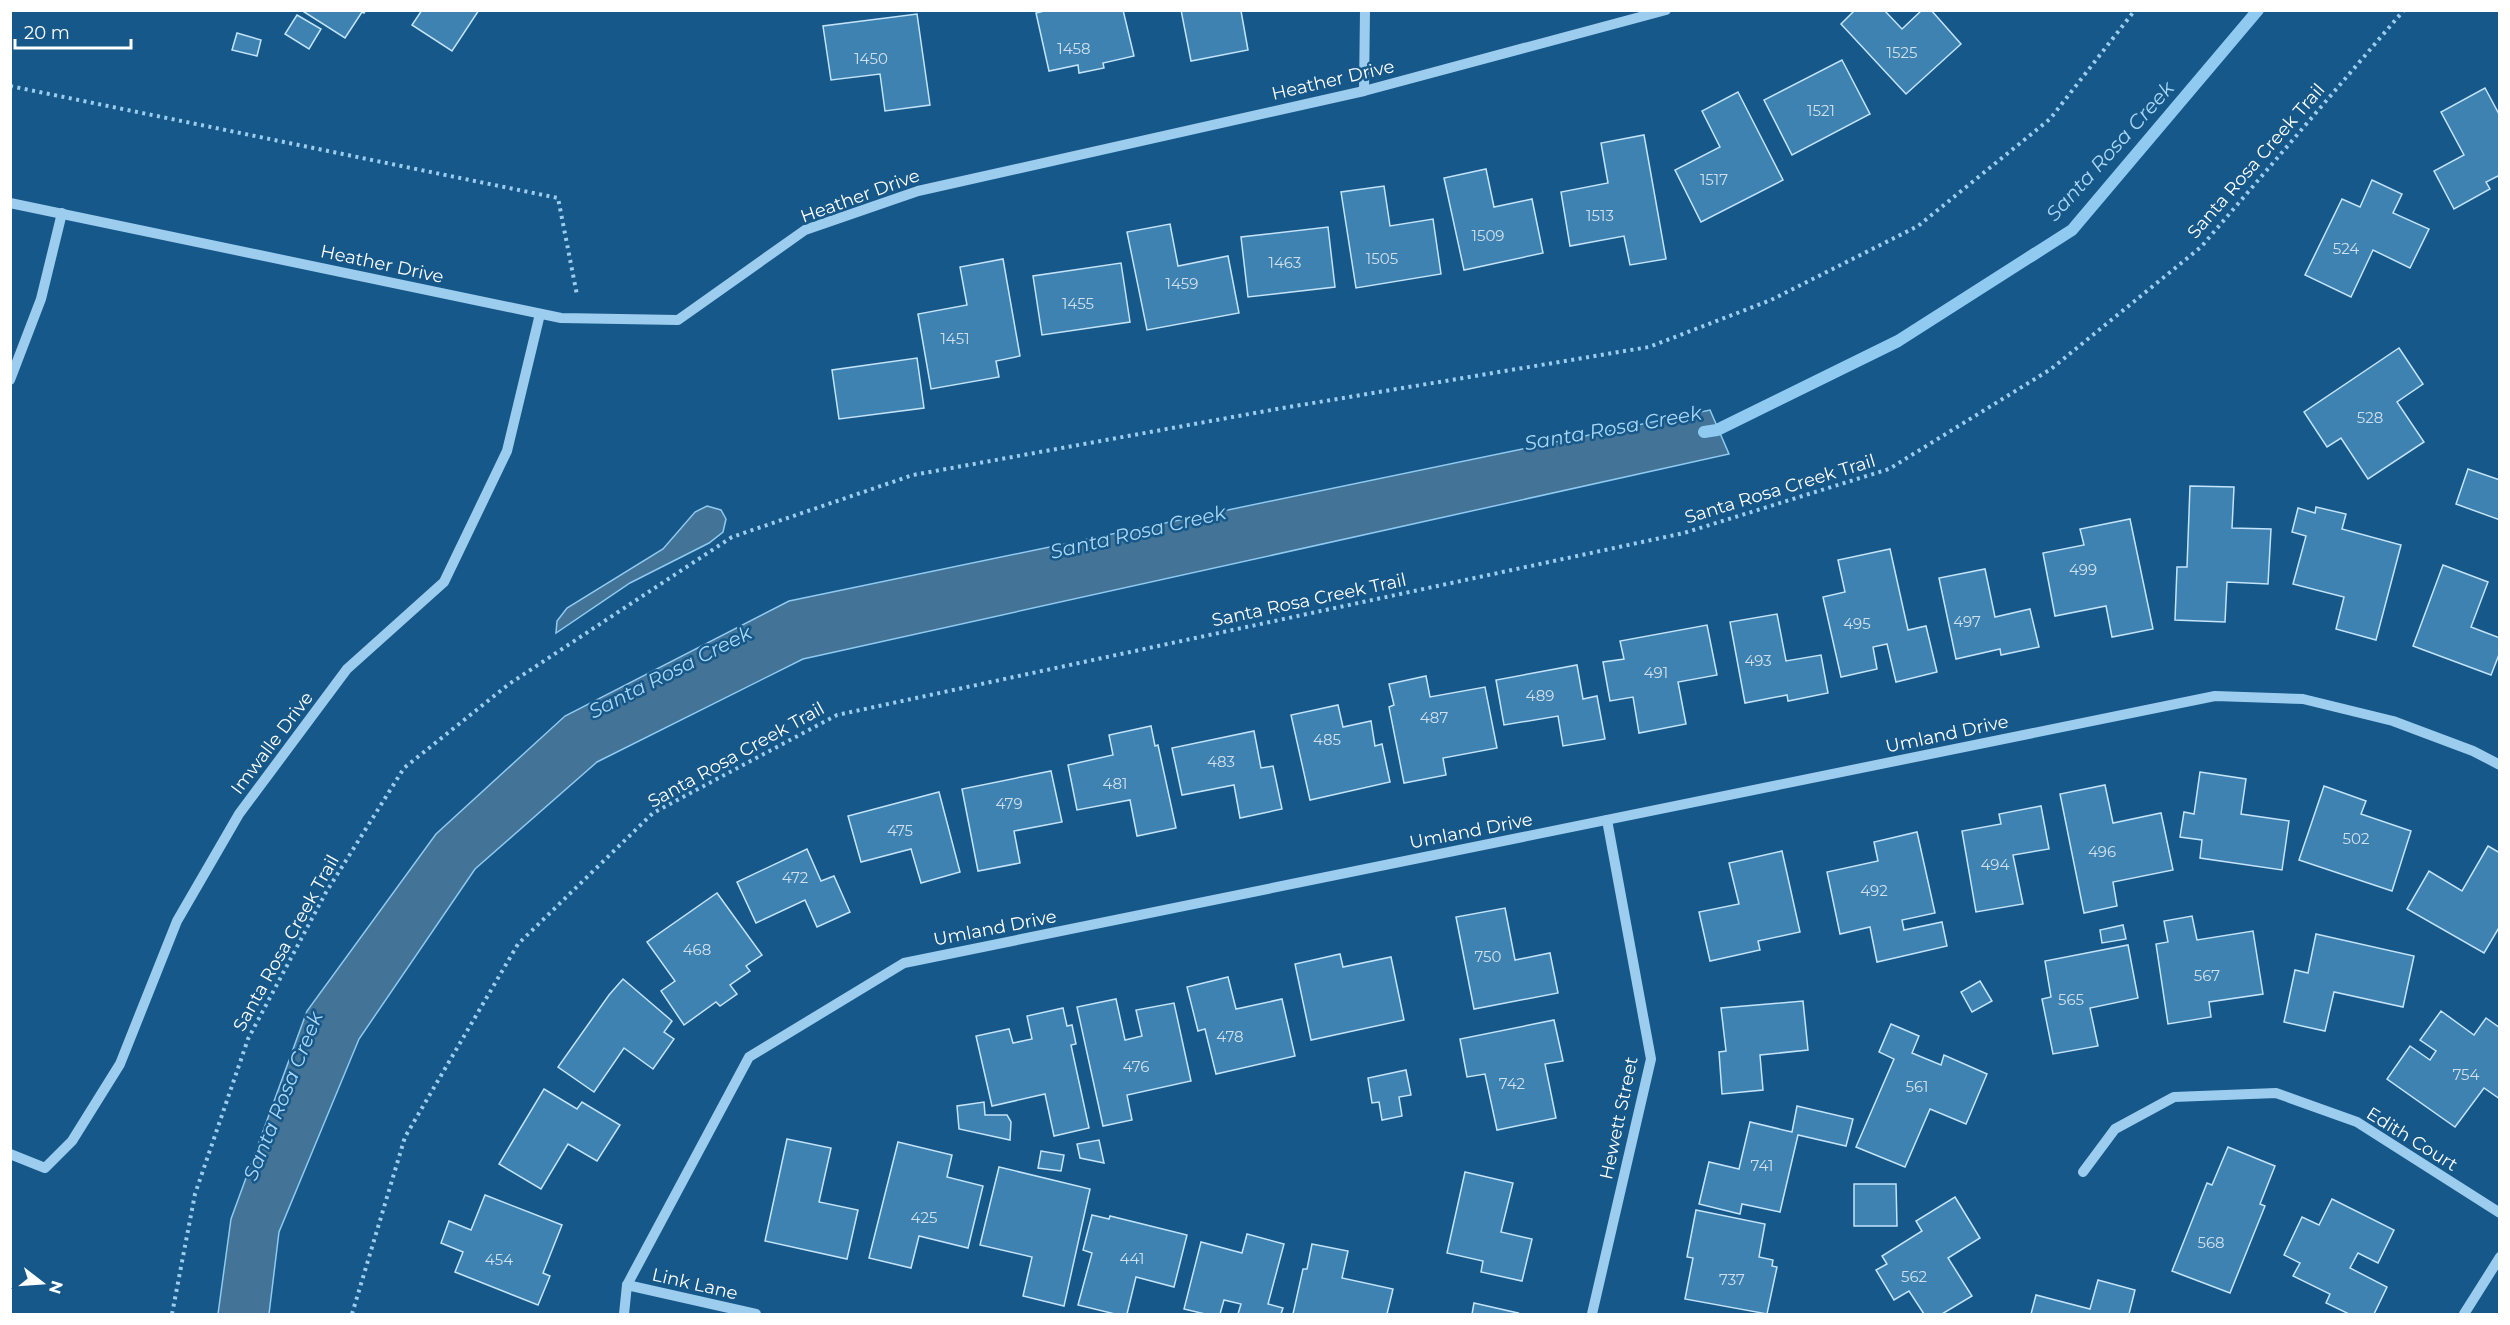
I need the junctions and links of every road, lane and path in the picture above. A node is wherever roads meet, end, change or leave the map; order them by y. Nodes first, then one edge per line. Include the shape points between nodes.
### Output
1 (1365, 10) edge
2 (1666, 10) edge
3 (2135, 10) edge
4 (2404, 10) edge
5 (10, 86) edge
6 (1364, 91) junction
7 (10, 203) edge
8 (62, 213) junction
9 (540, 314) junction
10 (582, 319) junction
11 (10, 380) edge
12 (2499, 765) edge
13 (1607, 820) junction
14 (10, 1154) edge
15 (2083, 1172) dead end
16 (2499, 1213) edge
17 (2499, 1257) edge
18 (627, 1285) junction
19 (172, 1314) edge
20 (352, 1314) edge
21 (624, 1314) edge
22 (756, 1314) edge
23 (1592, 1314) edge
24 (2464, 1314) edge

1 - 6 street
2 - 6 street, Heather Drive
3 - 19 path, Santa Rosa Creek Trail via 2050,119 1918,226 1771,300 1649,346 913,475 732,537 509,684 404,768 303,935 248,1039 195,1194
4 - 20 path, Santa Rosa Creek Trail via 2201,247 2050,369 1889,469 1684,533 837,715 653,813 518,944 405,1137
5 - 10 path via 558,198
6 - 10 street, Heather Drive via 918,190 805,230 678,320
7 - 8 street, Heather Drive
8 - 9 street, Heather Drive
8 - 11 street via 41,299
9 - 10 street, Heather Drive
9 - 14 street, Imwalle Drive via 507,451 444,582 347,669 239,814 177,921 120,1064 72,1141 45,1168
12 - 13 street, Umland Drive via 2473,751 2382,718 2303,699 2215,696
13 - 18 street, Umland Drive via 904,963 749,1057
13 - 23 street, Hewett Street via 1651,1059
15 - 16 street, Edith Court via 2115,1129 2174,1097 2276,1093 2357,1122
17 - 24 street
18 - 21 street, Umland Drive
18 - 22 street, Link Lane

